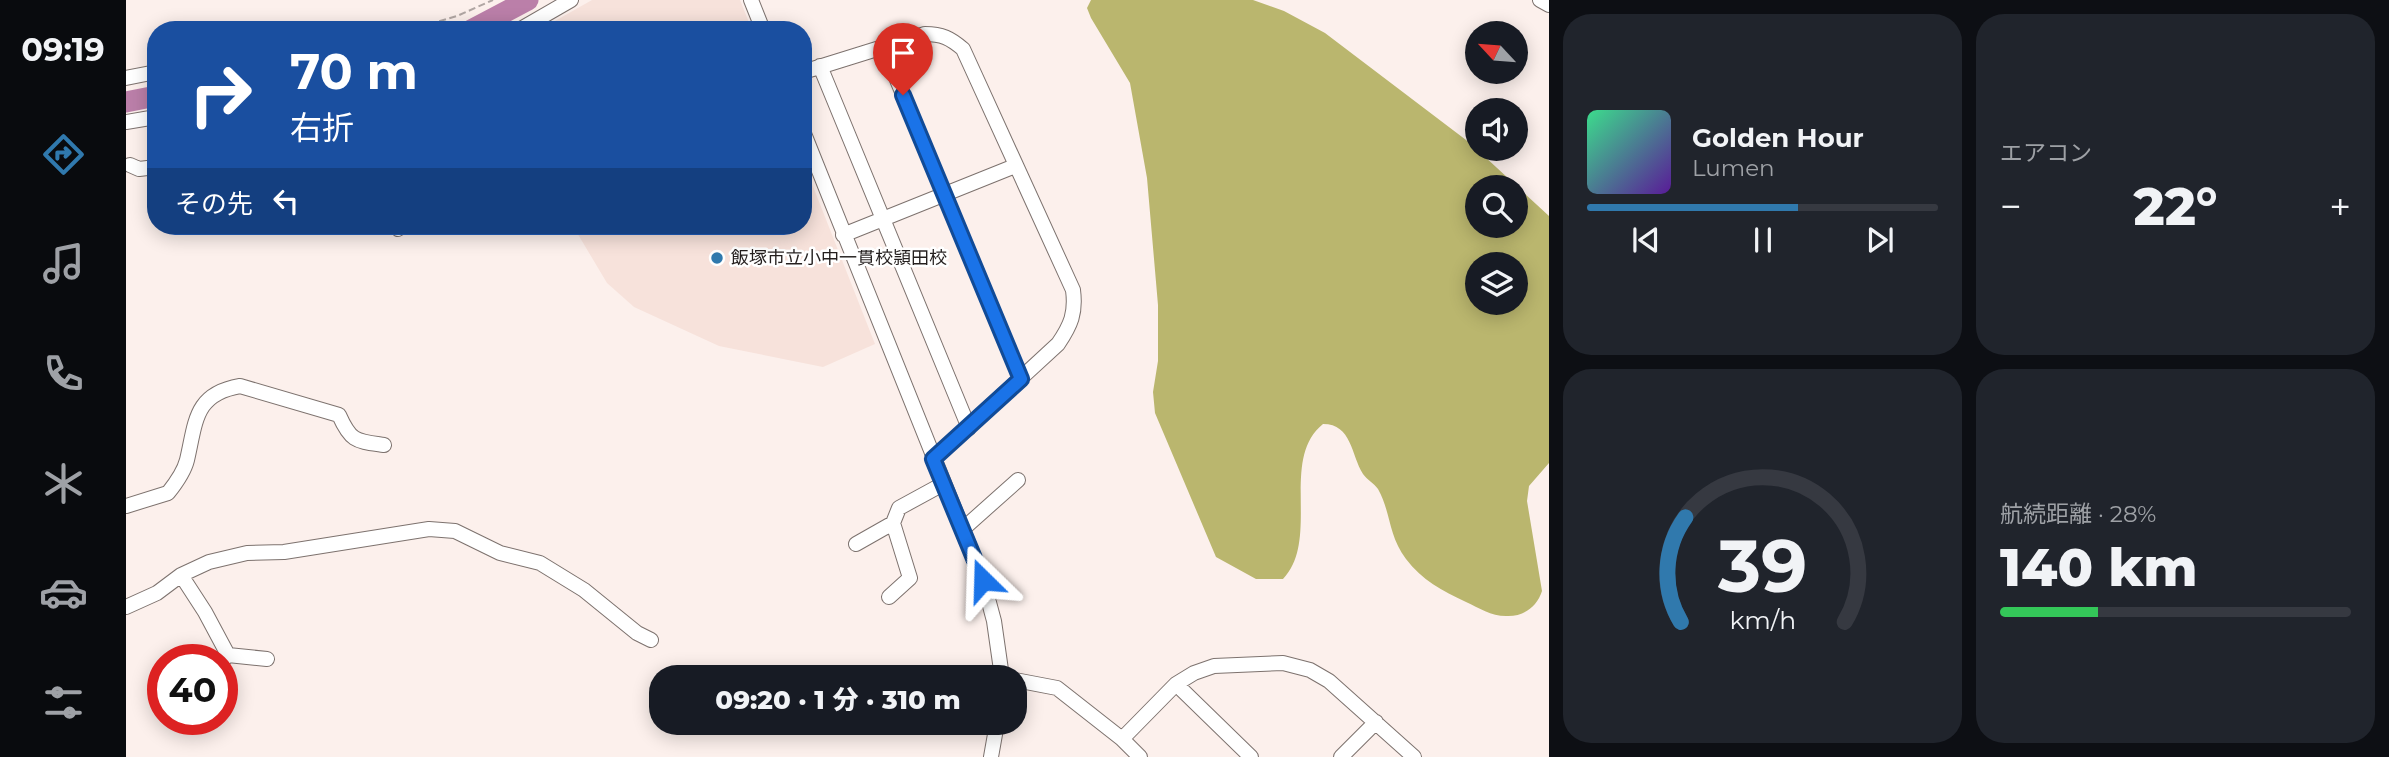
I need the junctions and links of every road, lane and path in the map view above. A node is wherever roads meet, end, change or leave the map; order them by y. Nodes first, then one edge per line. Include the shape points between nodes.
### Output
1 (493, 0) edge
2 (571, 0) edge
3 (751, 0) edge
4 (1540, 0) edge
5 (1549, 5) edge
6 (440, 21) edge
7 (535, 21) edge
8 (759, 21) edge
9 (883, 46) junction
10 (820, 66) junction
11 (812, 69) edge
12 (147, 74) edge
13 (126, 78) edge
14 (147, 118) edge
15 (126, 122) edge
16 (812, 154) edge
17 (127, 164) edge
18 (1016, 166) junction
19 (147, 168) edge
20 (943, 195) junction
21 (882, 220) junction
22 (844, 235) junction
23 (1021, 379) junction
24 (969, 428) junction
25 (384, 445) dead end
26 (933, 459) junction
27 (1018, 480) dead end
28 (943, 484) junction
29 (126, 506) edge
30 (893, 523) junction
31 (963, 529) junction
32 (856, 544) dead end
33 (181, 575) junction
34 (888, 597) dead end
35 (126, 607) edge
36 (651, 640) dead end
37 (219, 644) edge
38 (238, 658) edge
39 (267, 659) dead end
40 (1000, 665) edge
41 (1027, 682) edge
42 (1176, 684) junction
43 (1376, 722) junction
44 (995, 735) edge
45 (1122, 739) junction
46 (991, 757) edge
47 (1140, 757) edge
48 (1251, 757) edge
49 (1341, 757) edge
50 (1414, 757) edge

1 - 6 path
2 - 7 street
3 - 8 street
4 - 5 street
9 - 10 street
9 - 18 street via 925,34 951,38 963,49
9 - 20 street
10 - 11 street
10 - 21 street
12 - 13 street
14 - 15 street
16 - 22 street
17 - 19 street
18 - 20 street
18 - 23 street via 1075,303 1070,326 1058,344
20 - 21 street
20 - 23 street
21 - 22 street
21 - 24 street
22 - 26 street
23 - 24 street
24 - 26 street
25 - 29 street via 349,436 339,415 240,386 225,389 210,397 199,411 186,463 168,494
26 - 28 street
27 - 31 street
28 - 30 street via 899,508
28 - 31 street
30 - 32 street
30 - 34 street via 910,578
31 - 40 street via 989,596
33 - 35 street
33 - 36 street via 247,553 284,552 429,529 455,531 500,553 540,563
33 - 37 street
38 - 39 street
41 - 45 street via 1057,688
42 - 43 street via 1214,666 1283,663 1329,681
42 - 45 street
42 - 48 street
43 - 49 street
43 - 50 street
44 - 46 street
45 - 47 street

